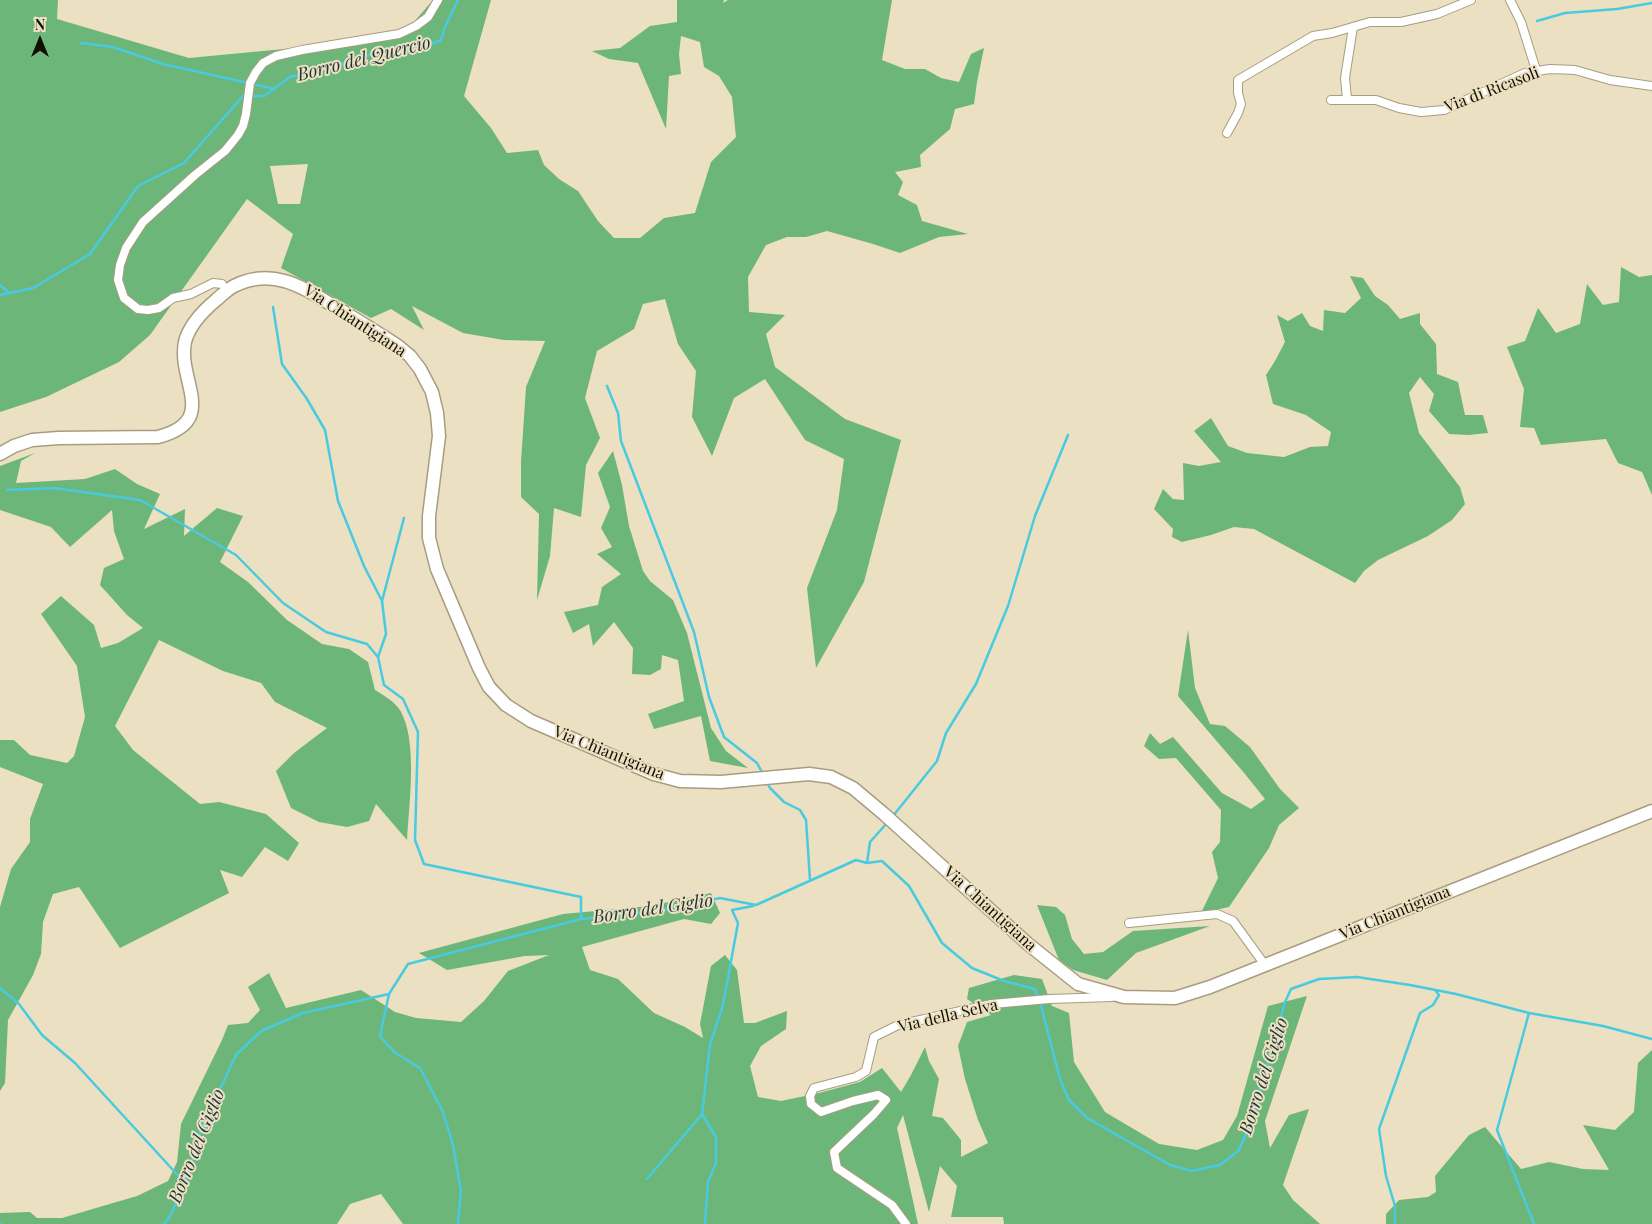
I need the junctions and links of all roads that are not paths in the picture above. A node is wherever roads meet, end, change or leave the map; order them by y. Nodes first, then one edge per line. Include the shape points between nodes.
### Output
1 (438, 0) edge
2 (1472, 0) edge
3 (1510, 0) edge
4 (1353, 27) junction
5 (1536, 70) junction
6 (1652, 86) edge
7 (1347, 99) junction
8 (1331, 100) dead end
9 (1227, 133) dead end
10 (227, 291) junction
11 (0, 454) edge
12 (1652, 811) edge
13 (1129, 923) dead end
14 (1265, 965) junction
15 (1124, 997) junction
16 (906, 1224) edge

1 - 10 street via 428,17 400,34 302,50 276,56 263,63 250,82 244,126 238,135 225,151 142,222 120,264 118,280 124,298 138,309 159,308 174,298 213,283 222,284
2 - 4 street via 1437,14
3 - 5 street via 1522,22
4 - 7 street via 1345,78
4 - 9 street via 1313,36 1238,80 1240,104
5 - 6 street, Via di Ricasoli via 1575,70 1610,80
5 - 7 street, Via di Ricasoli via 1444,110 1422,112 1376,100
7 - 8 street, Via di Ricasoli
10 - 11 main road, Via Chiantigiana via 197,319 187,336 185,366 192,404 185,424 173,433 158,437 32,440
10 - 15 main road, Via Chiantigiana via 250,280 269,278 302,287 398,346 420,369 438,413 439,436 429,516 431,546 437,569 479,668 489,687 506,704 532,721 654,774 680,781 740,781 809,774 831,777 853,788 1028,944 1078,984
12 - 14 main road, Via Chiantigiana
13 - 14 street via 1217,914 1233,921
14 - 15 main road, Via Chiantigiana via 1175,998
15 - 16 street, Via della Selva via 992,1004 898,1025 874,1038 866,1071 856,1077 814,1088 811,1104 821,1112 878,1095 886,1100 834,1152 837,1168 892,1205

